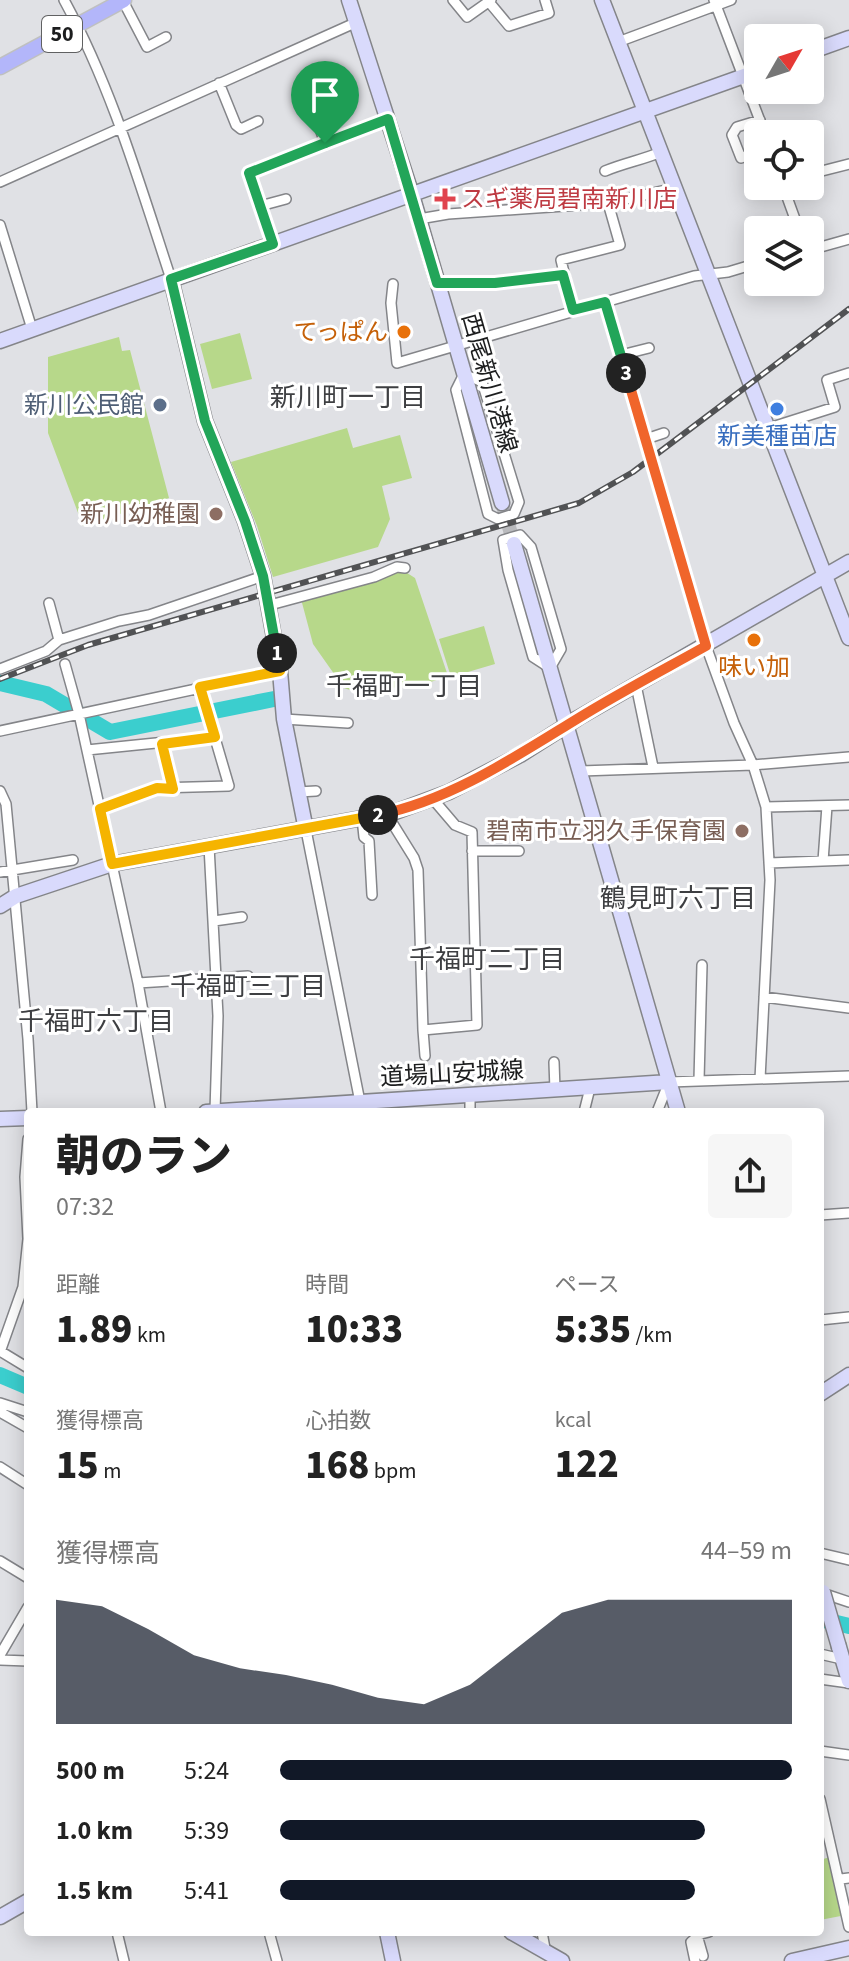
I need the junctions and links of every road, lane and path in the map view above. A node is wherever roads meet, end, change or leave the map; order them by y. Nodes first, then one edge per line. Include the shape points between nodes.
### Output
1 (64, 0) edge
2 (124, 0) edge
3 (349, 0) edge
4 (453, 0) edge
5 (545, 0) edge
6 (602, 0) edge
7 (731, 0) edge
8 (490, 1) edge
9 (715, 3) edge
10 (357, 22) junction
11 (78, 25) junction
12 (166, 37) dead end
13 (849, 39) edge
14 (618, 42) junction
15 (824, 47) edge
16 (0, 67) edge
17 (743, 76) junction
18 (219, 83) junction
19 (310, 100) dead end
20 (645, 112) junction
21 (388, 119) junction
22 (760, 120) edge
23 (258, 121) dead end
24 (744, 125) edge
25 (121, 126) junction
26 (325, 143) junction
27 (661, 152) junction
28 (744, 157) edge
29 (849, 164) edge
30 (824, 170) edge
31 (605, 171) dead end
32 (0, 182) edge
33 (675, 188) junction
34 (412, 195) junction
35 (286, 199) dead end
36 (608, 203) junction
37 (260, 206) junction
38 (419, 219) junction
39 (0, 225) edge
40 (849, 240) edge
41 (273, 244) junction
42 (824, 246) edge
43 (744, 267) edge
44 (708, 274) junction
45 (563, 275) junction
46 (171, 279) junction
47 (437, 283) junction
48 (393, 284) dead end
49 (605, 302) junction
50 (573, 310) junction
51 (32, 329) junction
52 (0, 341) edge
53 (455, 345) junction
54 (649, 348) dead end
55 (621, 355) junction
56 (849, 373) edge
57 (464, 374) junction
58 (769, 428) junction
59 (664, 433) dead end
60 (646, 439) junction
61 (502, 503) tunnel mouth
62 (514, 544) tunnel mouth
63 (849, 562) edge
64 (405, 568) dead end
65 (263, 576) junction
66 (825, 576) junction
67 (49, 603) dead end
68 (270, 605) junction
69 (849, 638) edge
70 (59, 640) junction
71 (706, 646) junction
72 (65, 664) dead end
73 (550, 668) junction
74 (0, 669) edge
75 (280, 671) junction
76 (636, 685) junction
77 (200, 687) junction
78 (79, 714) junction
79 (284, 719) junction
80 (348, 723) dead end
81 (567, 725) junction
82 (0, 731) edge
83 (215, 737) junction
84 (162, 744) junction
85 (87, 750) junction
86 (849, 757) edge
87 (753, 765) junction
88 (653, 767) junction
89 (581, 771) junction
90 (173, 789) junction
91 (0, 791) edge
92 (316, 791) dead end
93 (298, 792) junction
94 (432, 798) junction
95 (849, 805) edge
96 (827, 806) junction
97 (766, 807) junction
98 (100, 809) junction
99 (386, 813) junction
100 (362, 818) junction
101 (306, 830) junction
102 (209, 846) junction
103 (472, 851) junction
104 (519, 851) dead end
105 (73, 860) dead end
106 (849, 860) edge
107 (823, 861) junction
108 (769, 863) junction
109 (112, 864) junction
110 (11, 871) junction
111 (0, 872) edge
112 (372, 895) dead end
113 (16, 896) junction
114 (0, 906) edge
115 (242, 917) dead end
116 (214, 921) junction
117 (702, 965) dead end
118 (248, 976) dead end
119 (217, 979) junction
120 (138, 983) junction
121 (764, 997) junction
122 (849, 1008) edge
123 (423, 1030) junction
124 (425, 1056) dead end
125 (554, 1062) dead end
126 (849, 1076) edge
127 (760, 1079) junction
128 (699, 1080) junction
129 (669, 1082) junction
130 (590, 1088) junction
131 (555, 1090) junction
132 (470, 1096) junction
133 (362, 1107) edge
134 (32, 1108) edge
135 (160, 1108) edge
136 (215, 1108) edge
137 (326, 1108) edge
138 (470, 1108) edge
139 (585, 1108) edge
140 (659, 1108) edge
141 (677, 1108) edge
142 (24, 1118) edge
143 (0, 1119) edge
144 (849, 1213) edge
145 (824, 1215) edge
146 (24, 1277) edge
147 (17, 1302) junction
148 (24, 1304) edge
149 (849, 1317) edge
150 (824, 1320) edge
151 (0, 1352) edge
152 (24, 1366) edge
153 (849, 1375) edge
154 (824, 1391) edge
155 (0, 1403) edge
156 (24, 1411) edge
157 (0, 1412) edge
158 (24, 1426) edge
159 (0, 1467) edge
160 (24, 1482) edge
161 (824, 1554) edge
162 (849, 1560) edge
163 (0, 1561) edge
164 (24, 1576) edge
165 (824, 1590) edge
166 (824, 1598) edge
167 (849, 1602) edge
168 (24, 1614) edge
169 (843, 1655) edge
170 (0, 1657) edge
171 (24, 1660) edge
172 (824, 1679) edge
173 (849, 1682) edge
174 (824, 1752) edge
175 (849, 1755) edge
176 (825, 1843) edge
177 (24, 1903) edge
178 (0, 1917) edge
179 (849, 1927) edge
180 (118, 1936) edge
181 (270, 1936) edge
182 (388, 1936) edge
183 (517, 1936) edge
184 (543, 1936) edge
185 (694, 1936) edge
186 (849, 1948) edge
187 (547, 1957) edge
188 (699, 1958) edge
189 (124, 1961) edge
190 (277, 1961) edge
191 (393, 1961) edge
192 (562, 1961) edge
193 (792, 1961) edge

1 - 11 street
2 - 11 main road, 50
2 - 12 street via 147,47
3 - 10 street, 西尾新川港線
4 - 8 street via 467,17
5 - 8 street via 549,13 509,26
6 - 14 street
7 - 9 street
9 - 14 street
9 - 17 street
10 - 18 street
10 - 21 street, 西尾新川港線
11 - 16 main road, 50
11 - 25 street
13 - 15 street
14 - 20 street
17 - 20 street
17 - 22 street
18 - 23 street via 236,125 241,129
18 - 25 street
19 - 26 street
20 - 27 street
20 - 34 street
21 - 26 street
21 - 34 street, 西尾新川港線
24 - 28 street via 732,135
25 - 32 street
25 - 46 street
26 - 37 street via 249,173
27 - 31 street
27 - 33 street
29 - 30 street
33 - 36 street
33 - 44 street
34 - 38 street, 西尾新川港線
34 - 41 street
35 - 37 street
36 - 38 street
36 - 45 street via 620,245 561,260
37 - 41 street
38 - 47 street, 西尾新川港線
39 - 51 street
40 - 42 street
41 - 46 street
43 - 44 street
44 - 49 street
44 - 58 street
45 - 47 street
45 - 50 street
46 - 51 street
46 - 65 street via 205,421
47 - 53 street, 西尾新川港線
48 - 53 street via 397,363
49 - 50 street
49 - 55 street
50 - 53 street
51 - 52 street
53 - 57 street, 西尾新川港線
54 - 55 street
55 - 60 street
56 - 58 street via 827,380 835,407
57 - 57 street via 482,382 519,502 514,514 498,519 488,514 456,390
57 - 61 street, 西尾新川港線
58 - 66 street
59 - 60 street
60 - 71 street
62 - 73 street
63 - 66 street
64 - 68 street
65 - 68 street
65 - 70 street
66 - 69 street
66 - 71 street
67 - 70 street
68 - 75 street
70 - 74 street via 46,651
71 - 76 street
71 - 87 street
72 - 78 street
73 - 73 street via 561,649 531,547 520,535 503,540 533,657
73 - 81 street
75 - 77 street
75 - 79 street
76 - 81 street
76 - 88 street
77 - 78 street
77 - 83 street
78 - 82 street
78 - 85 street
79 - 80 street
79 - 93 street
81 - 89 street
81 - 94 street via 520,755
83 - 84 street
83 - 90 street via 229,786
84 - 85 street
84 - 90 street
85 - 98 street
86 - 87 street
87 - 88 street
87 - 97 street
88 - 89 street
89 - 129 street
90 - 98 street via 157,788
91 - 110 street via 6,804
92 - 93 street
93 - 101 street
94 - 99 street
94 - 103 street via 455,825 472,832
95 - 96 street
96 - 97 street
96 - 107 street
97 - 108 street
98 - 109 street
99 - 100 street
99 - 123 street via 418,870
100 - 101 street
100 - 112 street
101 - 102 street
101 - 133 street
102 - 109 street
102 - 116 street
103 - 104 street
103 - 123 street via 477,1025
105 - 110 street
106 - 107 street
107 - 108 street
108 - 121 street
109 - 113 street
109 - 120 street
110 - 111 street
110 - 113 street
113 - 114 street
113 - 134 street
115 - 116 street
116 - 119 street
117 - 128 street
118 - 119 street
119 - 120 street
119 - 136 street
120 - 135 street
121 - 122 street
121 - 127 street
123 - 124 street
125 - 131 street
126 - 127 street
127 - 128 street
128 - 129 street
129 - 130 street, 道場山安城線
129 - 140 street
129 - 141 street
130 - 131 street, 道場山安城線
130 - 139 street
131 - 132 street, 道場山安城線
132 - 133 street, 道場山安城線
132 - 138 street
133 - 137 street, 道場山安城線
142 - 143 street
144 - 145 street
146 - 147 street
147 - 148 street
147 - 151 street
149 - 150 street
151 - 152 street
153 - 154 street
155 - 156 street
157 - 158 street
159 - 160 street
161 - 162 street
163 - 164 street
165 - 167 street
166 - 169 street, bridge
168 - 170 street
169 - 173 street
170 - 171 street
172 - 173 street
174 - 175 street
176 - 179 street
177 - 178 street
180 - 189 street
181 - 190 street
182 - 191 street
183 - 187 street
184 - 187 street
185 - 188 street via 691,1942
186 - 193 street
187 - 192 street

